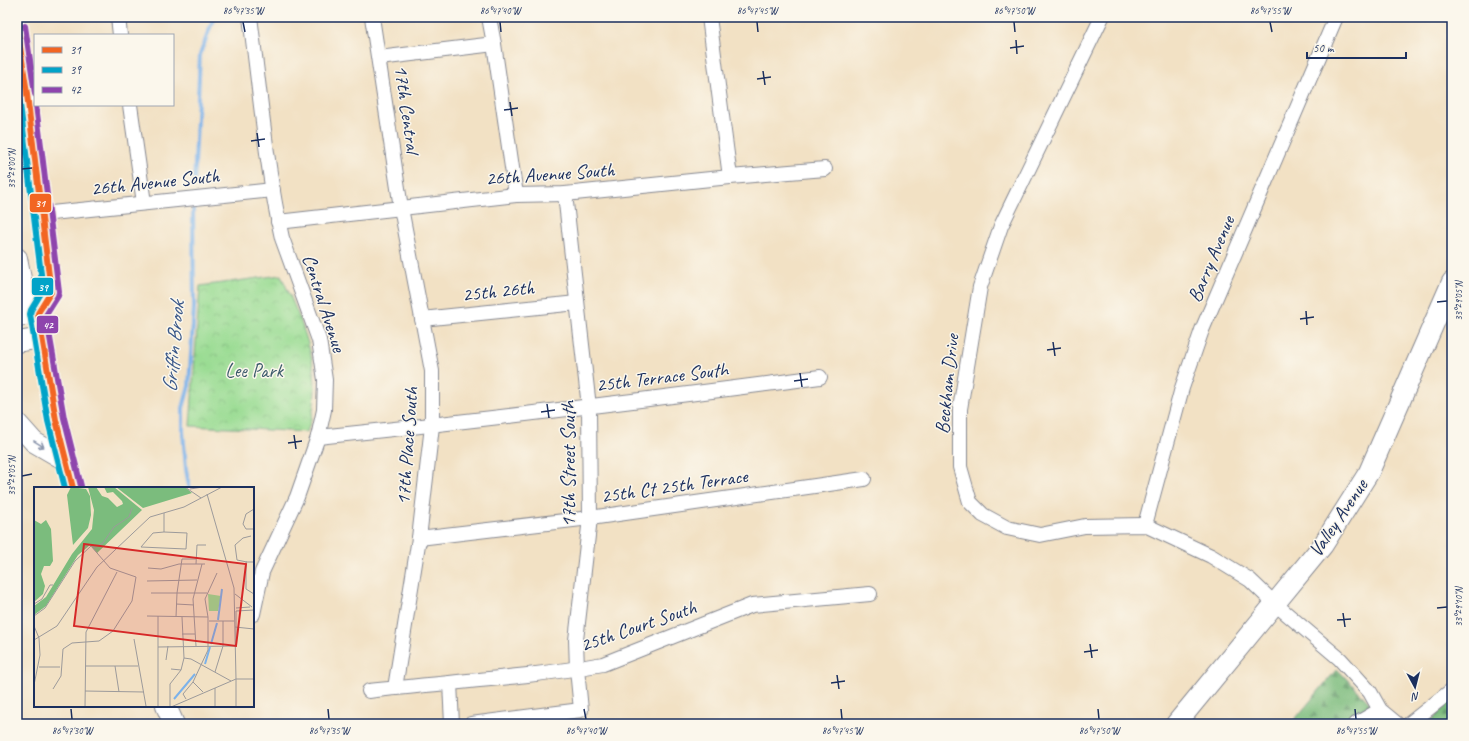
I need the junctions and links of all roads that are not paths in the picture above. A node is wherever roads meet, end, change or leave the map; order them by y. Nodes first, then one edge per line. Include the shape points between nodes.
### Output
1 (118, 17) edge
2 (250, 17) edge
3 (372, 17) edge
4 (489, 17) edge
5 (709, 17) edge
6 (1102, 17) edge
7 (1336, 17) edge
8 (17, 27) edge
9 (120, 34) edge
10 (494, 44) junction
11 (379, 58) junction
12 (130, 106) edge
13 (17, 157) edge
14 (825, 169) dead end
15 (37, 175) junction
16 (730, 177) junction
17 (273, 190) junction
18 (565, 194) junction
19 (516, 195) junction
20 (144, 203) junction
21 (401, 208) junction
22 (42, 214) junction
23 (278, 222) junction
24 (17, 258) edge
25 (1452, 282) edge
26 (577, 303) junction
27 (38, 313) junction
28 (17, 316) edge
29 (422, 319) junction
30 (42, 338) junction
31 (17, 342) edge
32 (820, 377) dead end
33 (589, 407) junction
34 (17, 423) edge
35 (432, 426) junction
36 (318, 437) junction
37 (65, 460) junction
38 (864, 479) dead end
39 (73, 487) edge
40 (590, 518) junction
41 (1145, 525) junction
42 (419, 538) junction
43 (870, 594) dead end
44 (1274, 603) junction
45 (254, 609) edge
46 (577, 669) junction
47 (450, 683) junction
48 (395, 688) junction
49 (369, 690) dead end
50 (1452, 690) edge
51 (166, 707) edge
52 (1380, 710) junction
53 (174, 724) edge
54 (452, 724) edge
55 (471, 724) edge
56 (1176, 724) edge
57 (1356, 724) edge
58 (1397, 724) edge
59 (1409, 724) edge

1 - 9 street
2 - 17 street, Central Avenue
3 - 11 street, 17th Central
4 - 10 street
5 - 16 street
6 - 41 street, Beckham Drive via 1001,226 980,287 960,409 960,468 970,502 983,515 1007,528 1040,534 1085,526
7 - 41 street, Barry Avenue via 1202,330 1182,388
8 - 15 main road
10 - 11 street
10 - 19 street
11 - 21 street, 17th Central
12 - 20 street
13 - 15 street
14 - 16 street, 26th Avenue South
15 - 22 main road
16 - 18 street, 26th Avenue South
17 - 20 street, 26th Avenue South
17 - 23 street, Central Avenue
18 - 19 street, 26th Avenue South
18 - 26 street, 17th Street South
19 - 21 street, 26th Avenue South
20 - 22 street, 26th Avenue South
21 - 23 street, 26th Avenue South
21 - 29 street, 17th Place South
22 - 27 main road via 51,292
23 - 36 street, Central Avenue via 319,340 325,380 324,410
24 - 27 main road via 24,294
25 - 44 main road, Valley Avenue via 1369,472 1323,544
26 - 29 street, 25th 26th
26 - 33 street, 17th Street South
27 - 28 main road
27 - 30 main road
29 - 35 street, 17th Place South via 432,371
30 - 31 main road
30 - 37 main road
32 - 33 street, 25th Terrace South
33 - 35 street, 25th Terrace South
33 - 40 street, 17th Street South
34 -> 37 main road via 34,442
35 - 36 street, 25th Terrace South
35 - 42 street, 17th Place South
36 - 45 street, Central Avenue via 296,497 262,572
37 - 39 main road
38 - 40 street, 25th Ct 25th Terrace
40 - 42 street, 25th Ct 25th Terrace
40 - 46 street, 17th Street South via 576,640
41 - 44 street, Beckham Drive via 1211,556 1250,580
42 - 48 street, 17th Place South
43 - 46 street, 25th Court South via 752,605 603,664
44 - 52 street, Beckham Drive via 1340,659 1370,692
44 - 56 main road, Valley Avenue
46 - 47 street, 25th Court South
46 - 55 street, 17th Street South via 581,710
47 - 48 street, 25th Court South
47 - 54 street
48 - 49 street, 25th Court South
50 - 59 street
51 - 53 main road
52 - 57 street
52 - 58 street

